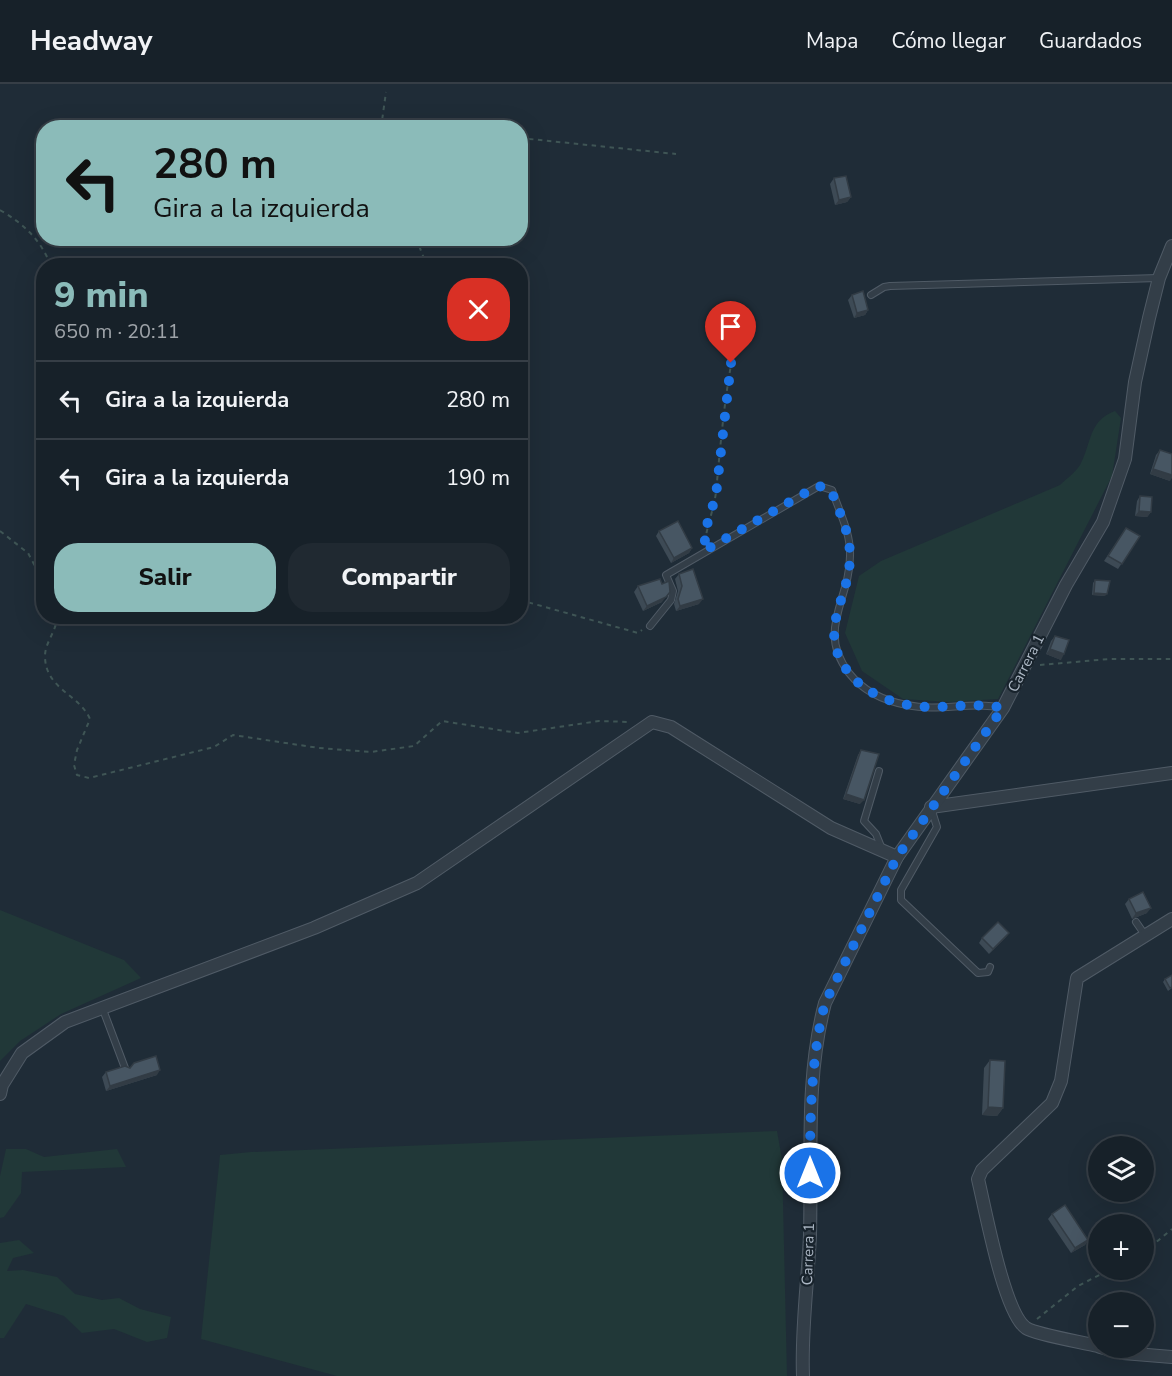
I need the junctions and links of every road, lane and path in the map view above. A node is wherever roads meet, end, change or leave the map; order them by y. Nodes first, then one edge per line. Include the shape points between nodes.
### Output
1 (386, 92) dead end
2 (383, 120) edge
3 (528, 139) edge
4 (676, 154) dead end
5 (0, 210) edge
6 (36, 238) edge
7 (1172, 246) edge
8 (1160, 278) junction
9 (871, 295) dead end
10 (737, 336) dead end
11 (0, 531) edge
12 (704, 551) junction
13 (36, 569) edge
14 (528, 602) edge
15 (56, 624) edge
16 (650, 626) joint
17 (1172, 659) edge
18 (1023, 668) junction
19 (1003, 708) junction
20 (648, 723) junction
21 (879, 771) dead end
22 (1172, 773) edge
23 (931, 807) junction
24 (884, 852) junction
25 (897, 857) junction
26 (1172, 919) edge
27 (1136, 922) dead end
28 (1145, 935) junction
29 (990, 967) dead end
30 (102, 1006) junction
31 (125, 1068) edge
32 (0, 1094) edge
33 (1172, 1229) edge
34 (1154, 1244) edge
35 (1090, 1280) edge
36 (1026, 1328) junction
37 (1088, 1344) edge
38 (1154, 1356) edge
39 (1172, 1357) edge
40 (803, 1376) edge

1 - 2 path
3 - 4 path
5 - 6 path
7 - 8 street, Carrera 1
8 - 9 lane via 890,286
8 - 18 street, Carrera 1 via 1135,382 1125,459 1110,503
10 - 12 path via 725,394 724,429
11 - 13 path via 27,553
12 - 16 lane via 666,576 673,591
12 - 19 lane via 814,488 831,490 850,553 834,632 835,649 856,681 886,699 909,706 984,704
14 - 16 path via 638,633
15 - 20 path via 45,661 55,685 85,708 90,719 74,765 77,775 89,778 214,747 233,735 371,752 414,746 442,721 518,733 599,721
17 - 18 path via 1109,659
18 - 19 street, Carrera 1
19 - 23 street, Carrera 1
20 - 24 street via 657,721 671,727 831,828
20 - 30 street via 417,883 314,928
21 - 24 lane via 864,821 876,834
22 - 23 street
23 - 25 street, Carrera 1
23 - 29 lane via 937,826 901,890 901,900 978,974 988,972
24 - 25 street
25 - 40 street, Carrera 1 via 825,1003 819,1025 810,1113 810,1234
26 - 28 street
27 - 28 lane
28 - 36 street via 1077,978 1061,1081 1052,1103 979,1174 1003,1282 1014,1315
30 - 31 lane
30 - 32 street via 65,1022 29,1046 10,1071
33 - 34 path
35 - 36 path
36 - 37 street
38 - 39 street

